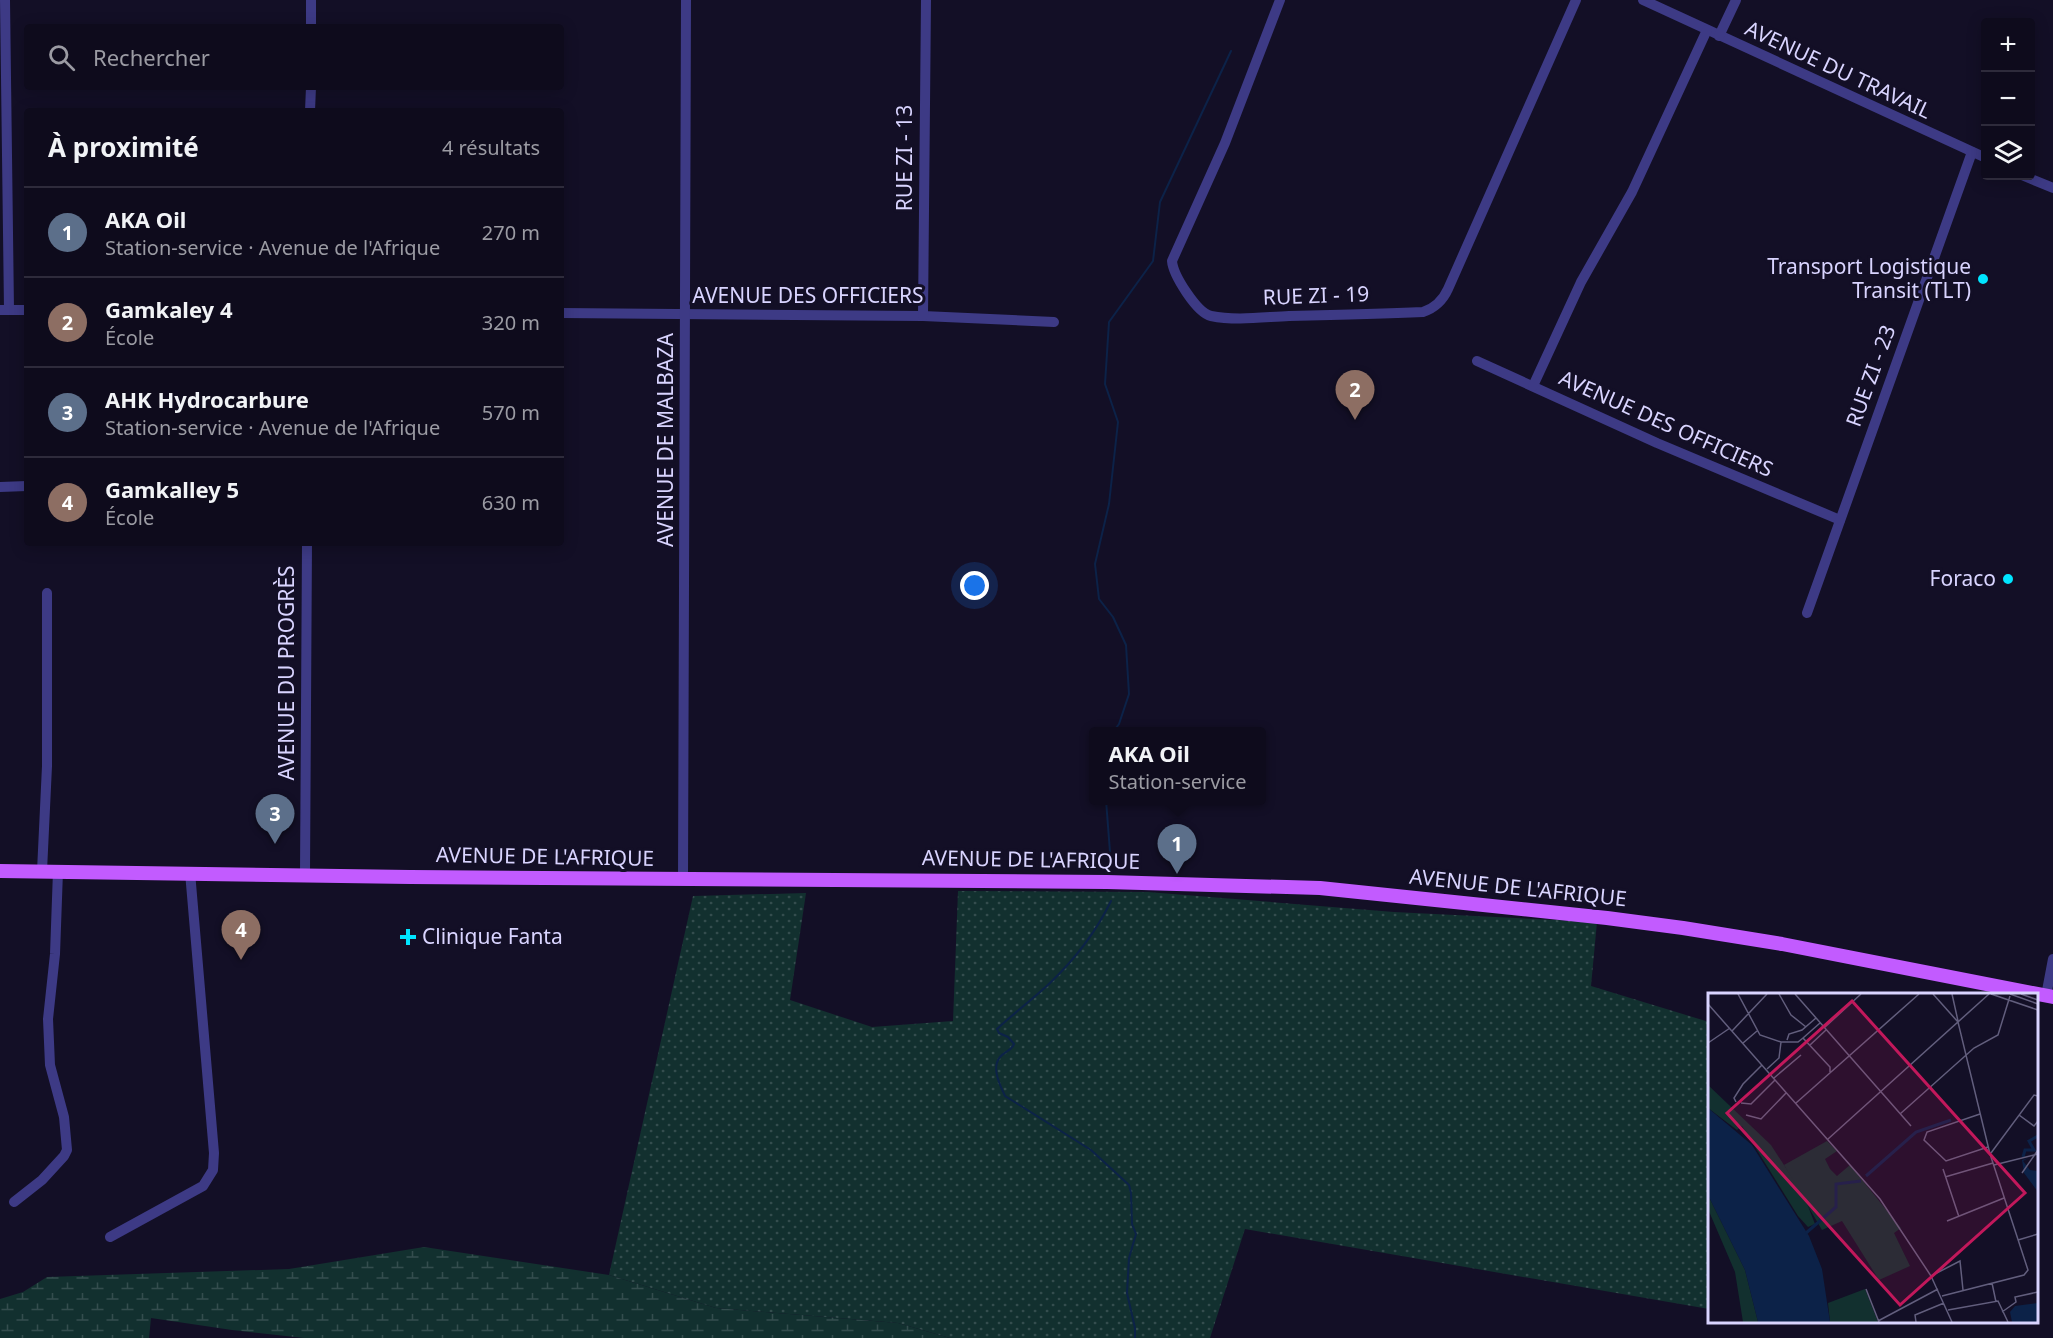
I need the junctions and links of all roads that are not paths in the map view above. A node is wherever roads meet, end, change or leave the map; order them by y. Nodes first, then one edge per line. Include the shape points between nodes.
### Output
1 (5, 0) edge
2 (311, 0) edge
3 (686, 0) edge
4 (926, 0) edge
5 (1280, 0) edge
6 (1576, 0) edge
7 (1643, 0) edge
8 (1736, 0) edge
9 (311, 24) edge
10 (1707, 30) junction
11 (1719, 36) junction
12 (311, 90) edge
13 (310, 108) edge
14 (1972, 152) junction
15 (1981, 156) edge
16 (2034, 180) edge
17 (2053, 188) edge
18 (4, 310) edge
19 (24, 310) edge
20 (564, 313) edge
21 (685, 315) junction
22 (923, 316) junction
23 (1054, 322) dead end
24 (1477, 361) dead end
25 (1533, 386) junction
26 (24, 486) edge
27 (0, 487) edge
28 (1840, 520) junction
29 (307, 546) edge
30 (47, 593) dead end
31 (1807, 613) dead end
32 (0, 871) edge
33 (42, 871) junction
34 (58, 872) junction
35 (190, 872) junction
36 (305, 874) junction
37 (683, 880) junction
38 (2053, 959) edge
39 (2029, 993) edge
40 (2049, 997) edge
41 (14, 1202) dead end
42 (110, 1237) dead end

1 - 18 street
2 - 9 street
3 - 21 street, AVENUE DE MALBAZA
4 - 22 street, RUE ZI - 13
5 - 6 street, RUE ZI - 19 via 1225,143 1172,261 1192,300 1210,316 1423,312 1443,298
7 - 10 street, AVENUE DU TRAVAIL
8 - 11 street
10 - 11 street, AVENUE DU TRAVAIL
10 - 25 street via 1632,192 1581,282
11 - 14 street, AVENUE DU TRAVAIL
12 - 13 street
14 - 15 street, AVENUE DU TRAVAIL
14 - 28 street, RUE ZI - 23
16 - 17 street
18 - 19 street
20 - 21 street, AVENUE DES OFFICIERS
21 - 22 street, AVENUE DES OFFICIERS
21 - 37 street, AVENUE DE MALBAZA
22 - 23 street, AVENUE DES OFFICIERS
24 - 25 street, AVENUE DES OFFICIERS
25 - 28 street, AVENUE DES OFFICIERS
26 - 27 street
28 - 31 street, RUE ZI - 23
29 - 36 street, AVENUE DU PROGRÈS
30 - 33 street via 47,766
32 - 33 main road, AVENUE DE L'AFRIQUE
33 - 34 main road, AVENUE DE L'AFRIQUE
34 - 35 main road, AVENUE DE L'AFRIQUE
34 - 41 street via 48,1018 51,1065 64,1117 67,1150 42,1180
35 - 36 main road, AVENUE DE L'AFRIQUE
35 - 42 street via 213,1170 203,1186
36 - 37 main road, AVENUE DE L'AFRIQUE
37 - 39 main road, AVENUE DE L'AFRIQUE via 1137,882 1320,888 1683,928
38 - 40 street

